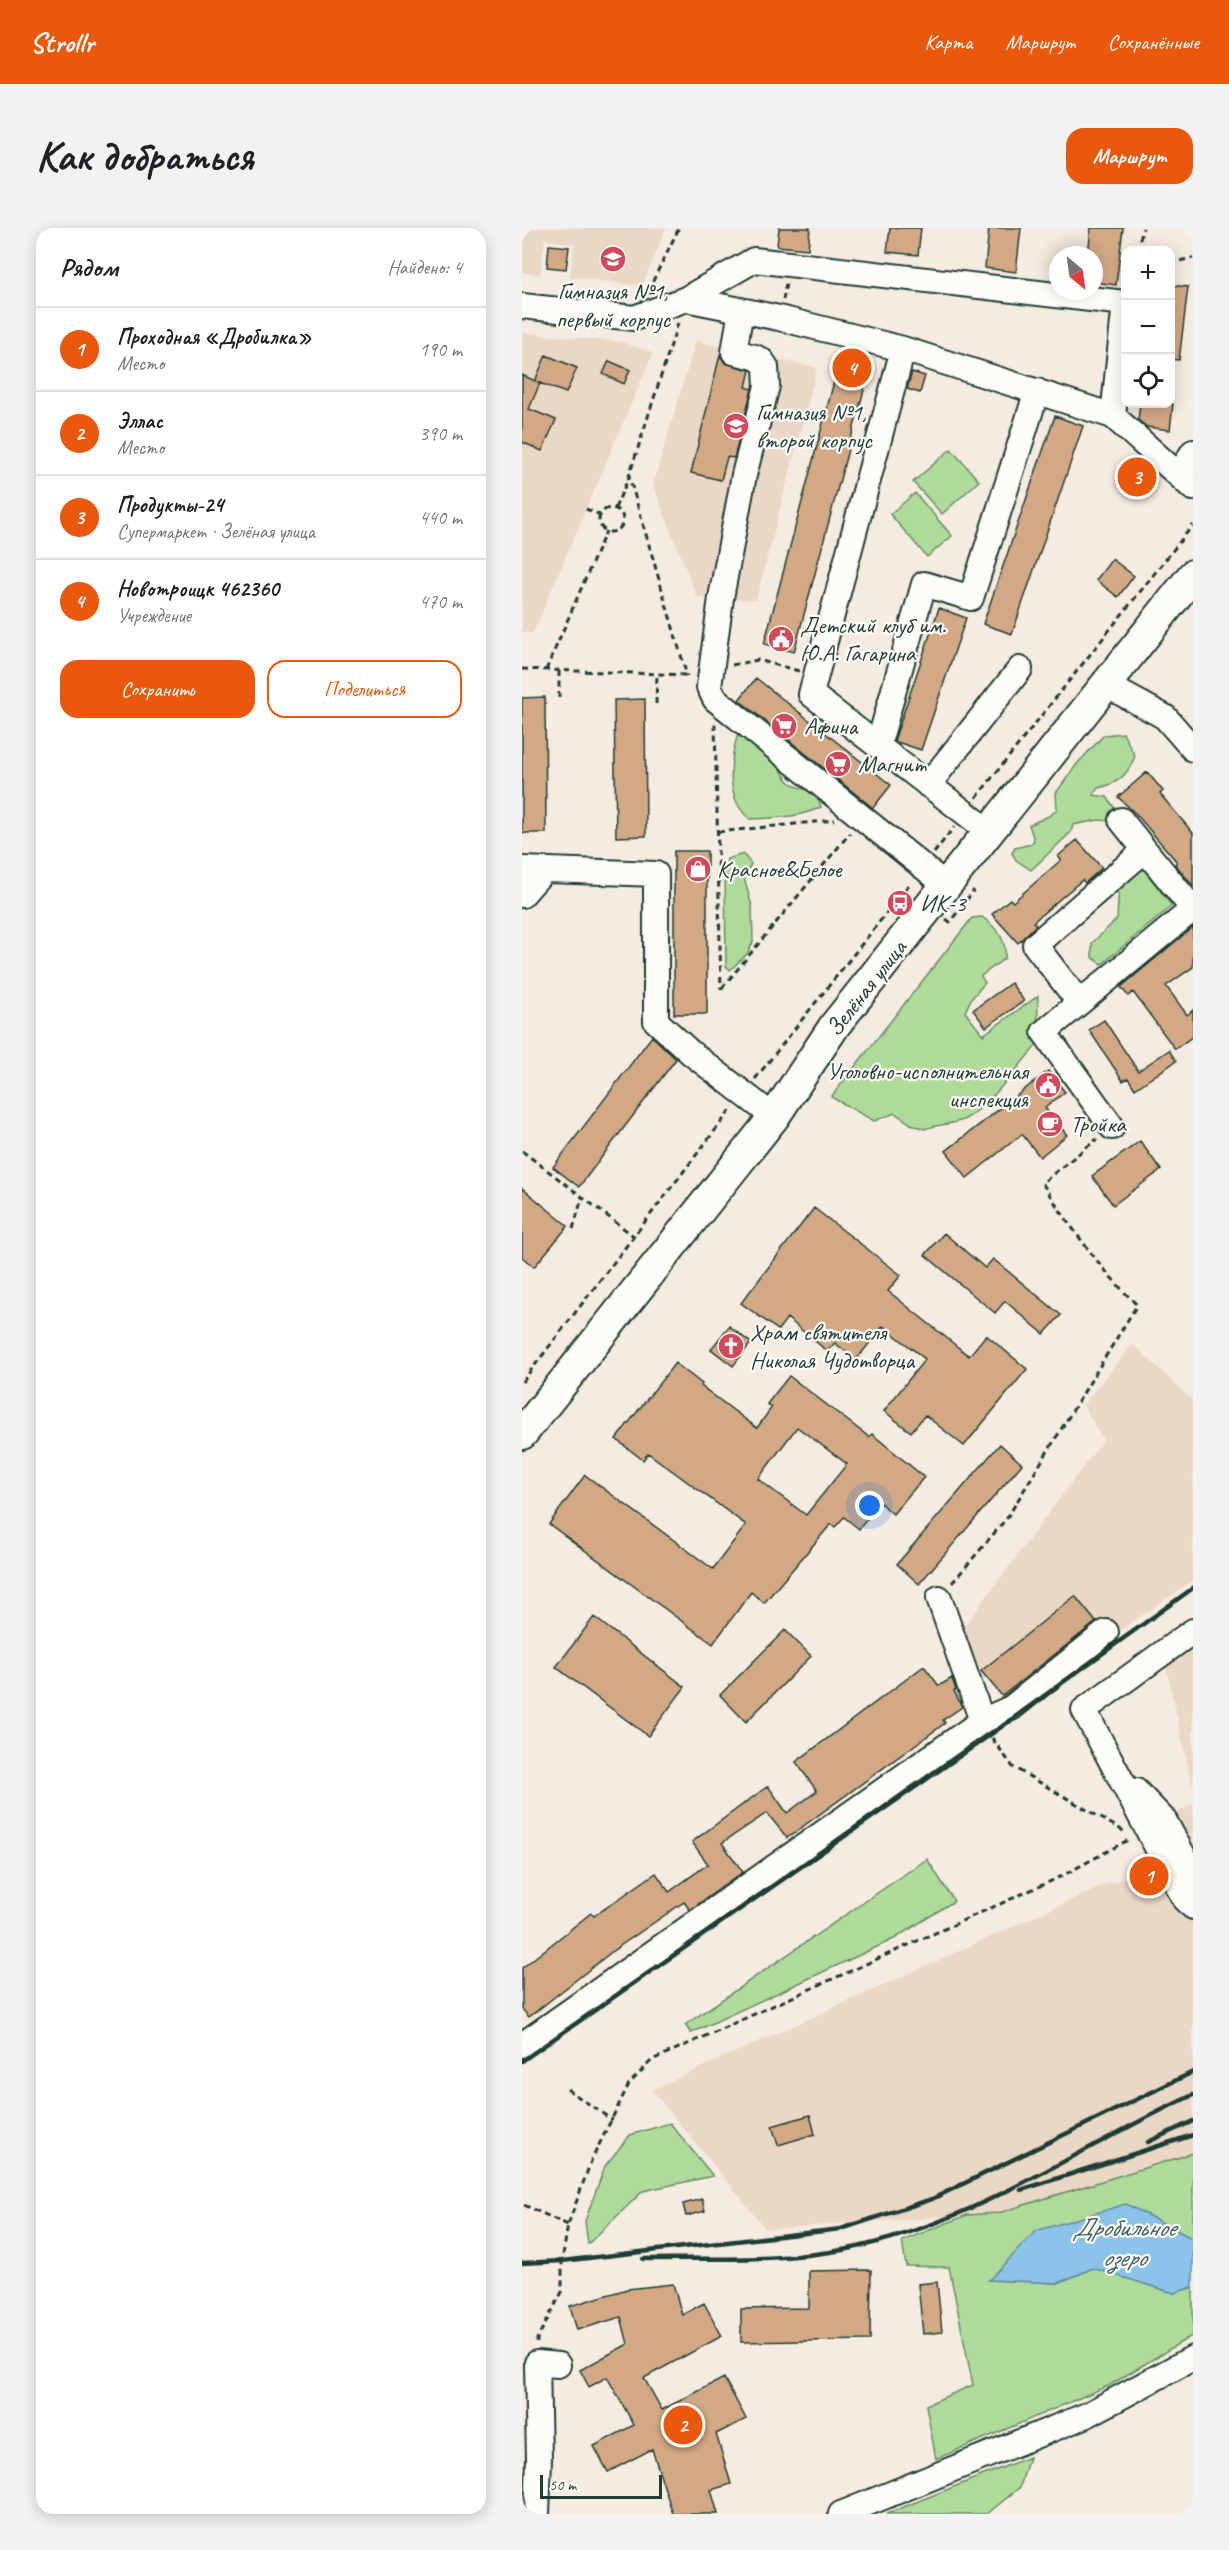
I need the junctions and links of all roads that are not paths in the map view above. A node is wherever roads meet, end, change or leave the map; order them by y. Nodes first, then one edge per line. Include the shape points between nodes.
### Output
1 (686, 299) junction
2 (522, 306) edge
3 (741, 310) junction
4 (903, 349) junction
5 (1037, 391) junction
6 (1113, 416) junction
7 (1193, 452) edge
8 (1186, 482) edge
9 (1193, 575) edge
10 (1020, 669) dead end
11 (1107, 685) junction
12 (1191, 742) edge
13 (878, 746) junction
14 (928, 784) junction
15 (1121, 820) dead end
16 (990, 832) junction
17 (1145, 850) junction
18 (532, 870) edge
19 (947, 886) junction
20 (522, 895) edge
21 (1193, 909) edge
22 (1079, 1002) junction
23 (774, 1116) junction
24 (1112, 1127) dead end
25 (524, 1429) edge
26 (939, 1598) road end
27 (1193, 1631) edge
28 (1106, 1632) dead end
29 (988, 1730) junction
30 (1189, 1903) edge
31 (522, 2045) edge
32 (1193, 2358) edge
33 (548, 2364) road end
34 (522, 2442) edge
35 (539, 2459) junction
36 (537, 2514) edge
37 (841, 2514) edge

1 - 2 street via 634,318
1 - 3 street
1 - 6 street via 754,260 1125,303
3 - 4 street
3 - 19 street via 734,352 762,361 767,386 744,475 709,687 715,699
4 - 5 street
4 - 13 street via 811,694
5 - 6 street
5 - 13 street via 971,598 924,584
6 - 8 street
7 - 8 street
9 - 11 main road, Зелёная улица
10 - 14 street
11 - 12 street via 1166,717
11 - 16 main road, Зелёная улица
13 - 14 street
14 - 16 street
15 - 17 street
16 - 19 main road, Зелёная улица
17 - 21 street
17 - 22 street via 1035,945
18 - 20 street
18 - 23 street via 656,874 656,1021
19 - 23 main road, Зелёная улица via 835,1025
21 - 22 street
22 - 24 street via 1044,1032
23 - 25 main road, Зелёная улица
26 - 29 street
27 - 30 street via 1084,1710
28 - 29 street
29 - 31 street
32 - 37 street via 1087,2415
33 - 35 street
34 - 35 street
35 - 36 street

